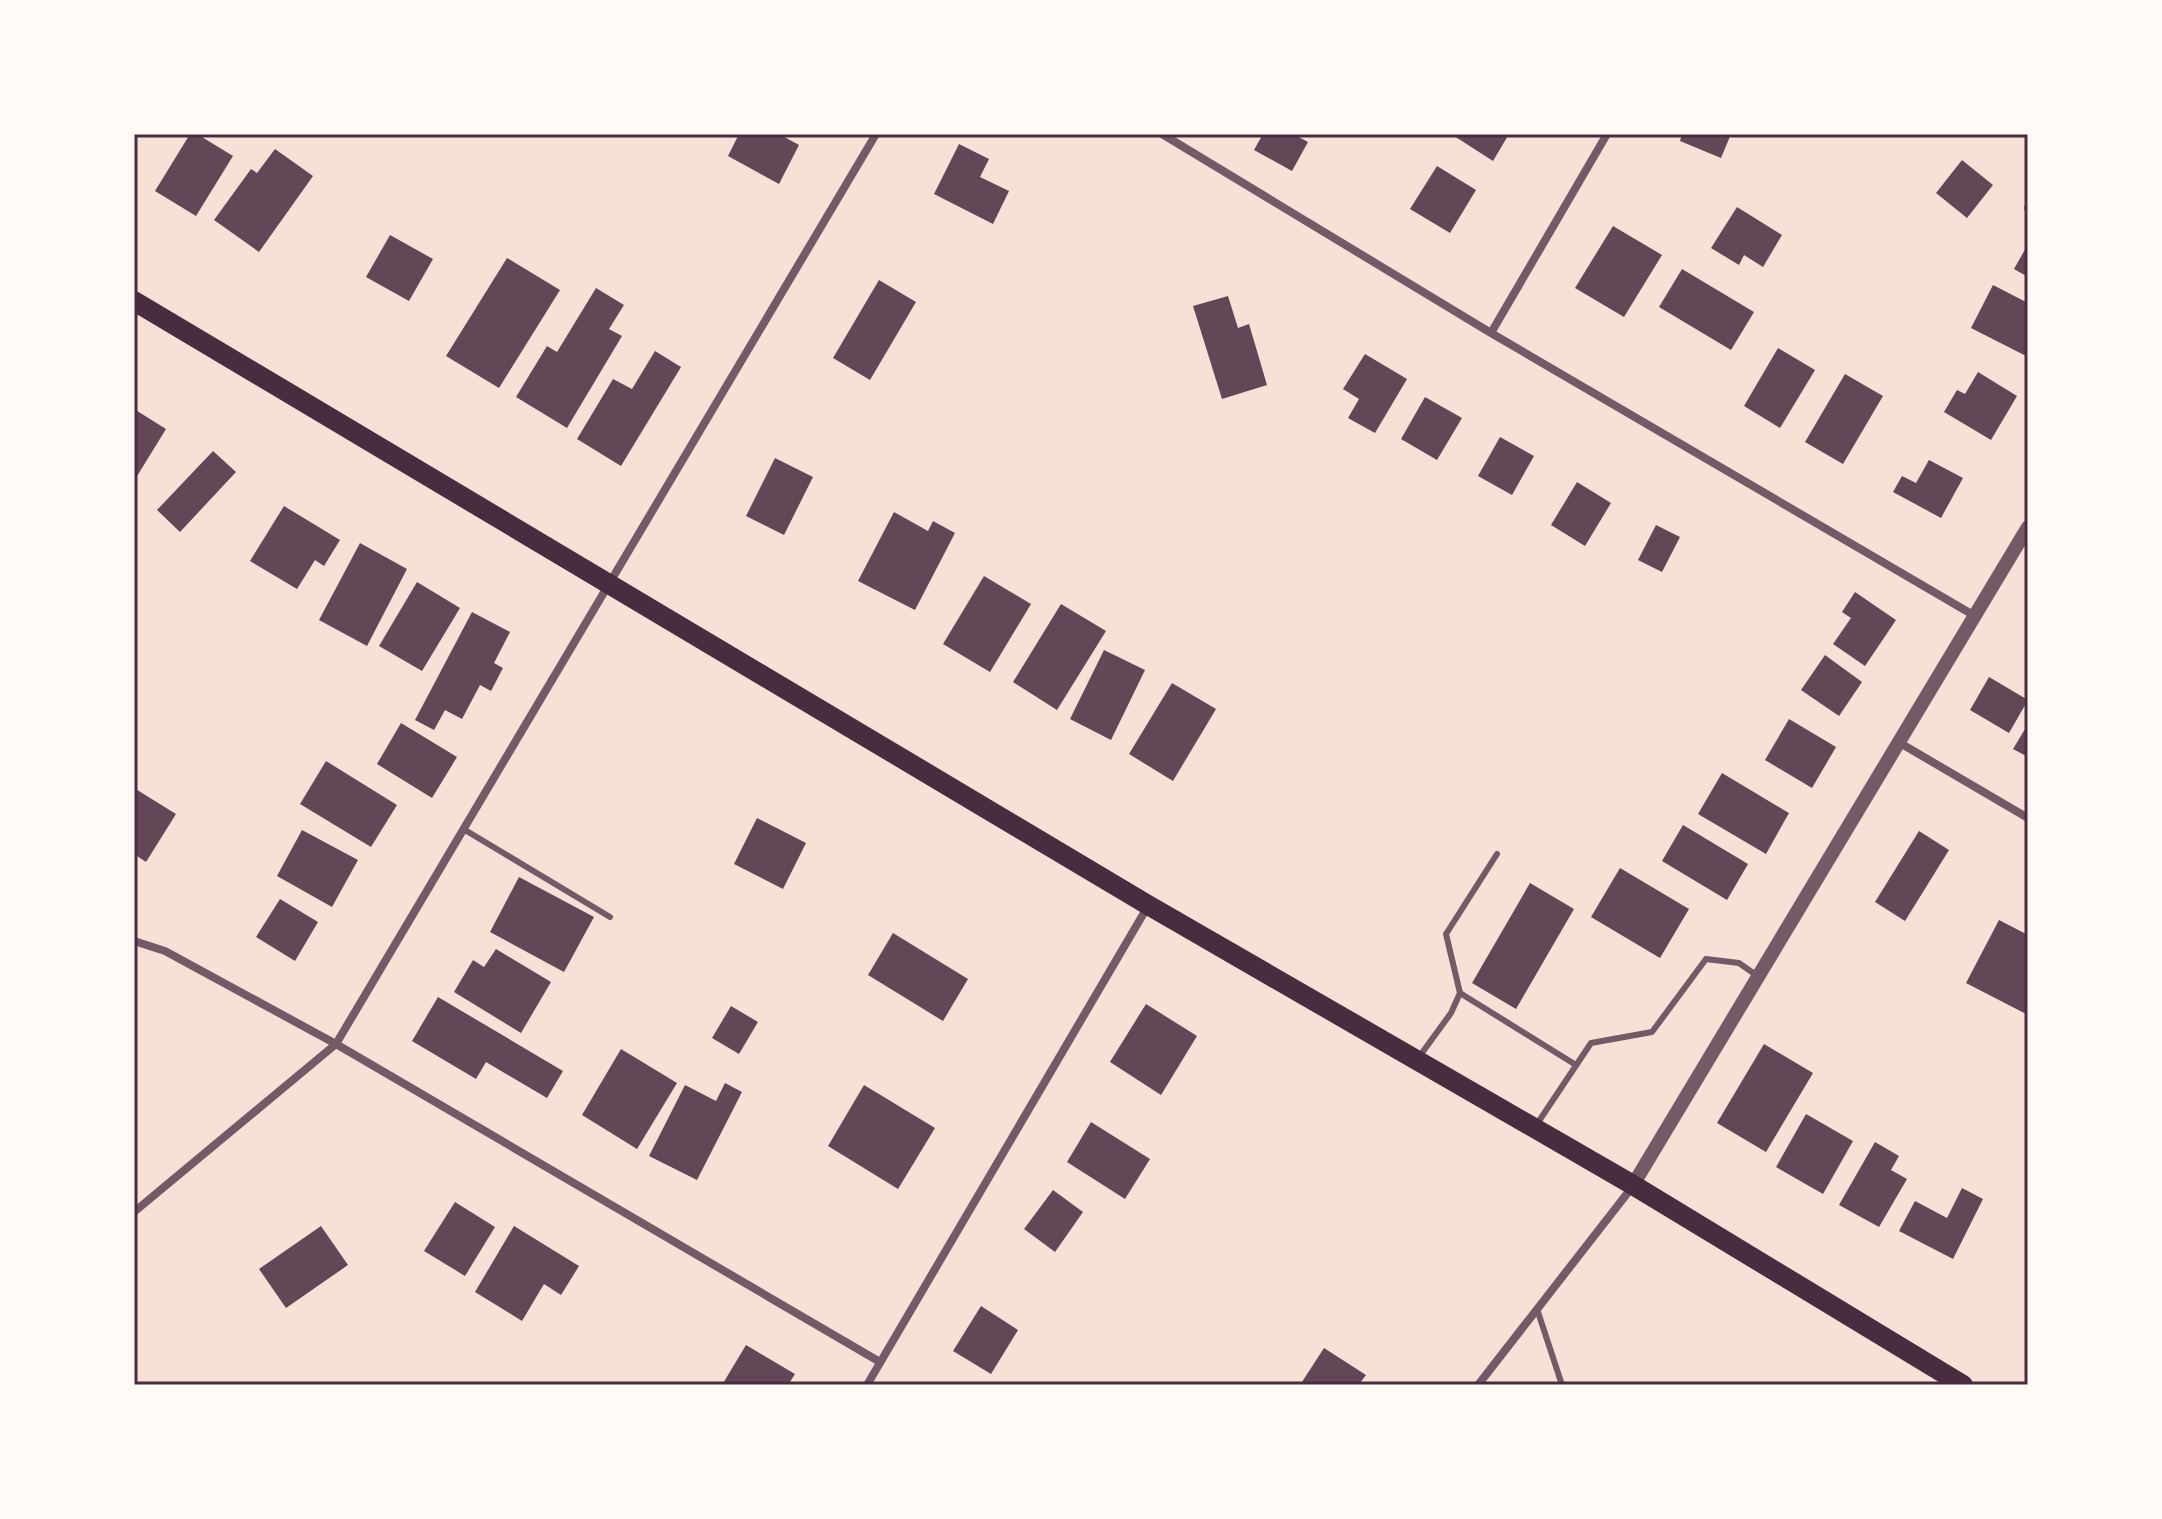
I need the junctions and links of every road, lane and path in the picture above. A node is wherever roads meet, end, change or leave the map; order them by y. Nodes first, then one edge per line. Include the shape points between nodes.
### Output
1 (876, 134) edge
2 (1162, 134) edge
3 (1607, 134) edge
4 (134, 301) edge
5 (1491, 333) junction
6 (2028, 527) edge
7 (611, 583) junction
8 (1975, 616) junction
9 (1900, 743) junction
10 (2028, 818) edge
11 (465, 830) junction
12 (1497, 854) dead end
13 (1148, 905) junction
14 (610, 917) dead end
15 (134, 941) edge
16 (1759, 977) junction
17 (1460, 993) junction
18 (336, 1044) junction
19 (1417, 1060) junction
20 (1576, 1065) junction
21 (1535, 1128) junction
22 (1633, 1185) junction
23 (134, 1212) edge
24 (1537, 1309) junction
25 (880, 1362) junction
26 (867, 1385) edge
27 (1478, 1385) edge
28 (1562, 1385) edge
29 (1963, 1385) edge

1 - 7 street
2 - 5 street
3 - 5 street
4 - 7 main road
5 - 8 street
6 - 8 street
7 - 11 street
7 - 13 main road
8 - 9 street
9 - 10 street
9 - 16 street
11 - 14 lane
11 - 18 street
12 - 17 lane via 1446,934
13 - 19 main road
13 - 25 street
15 - 18 street via 165,951
16 - 20 lane via 1739,963 1706,959 1652,1032 1591,1043
16 - 22 street
17 - 19 lane
17 - 20 lane
18 - 23 street
18 - 25 street
19 - 21 main road
20 - 21 lane
21 - 22 main road
22 - 24 street
22 - 29 main road
24 - 27 street
24 - 28 lane
25 - 26 street

